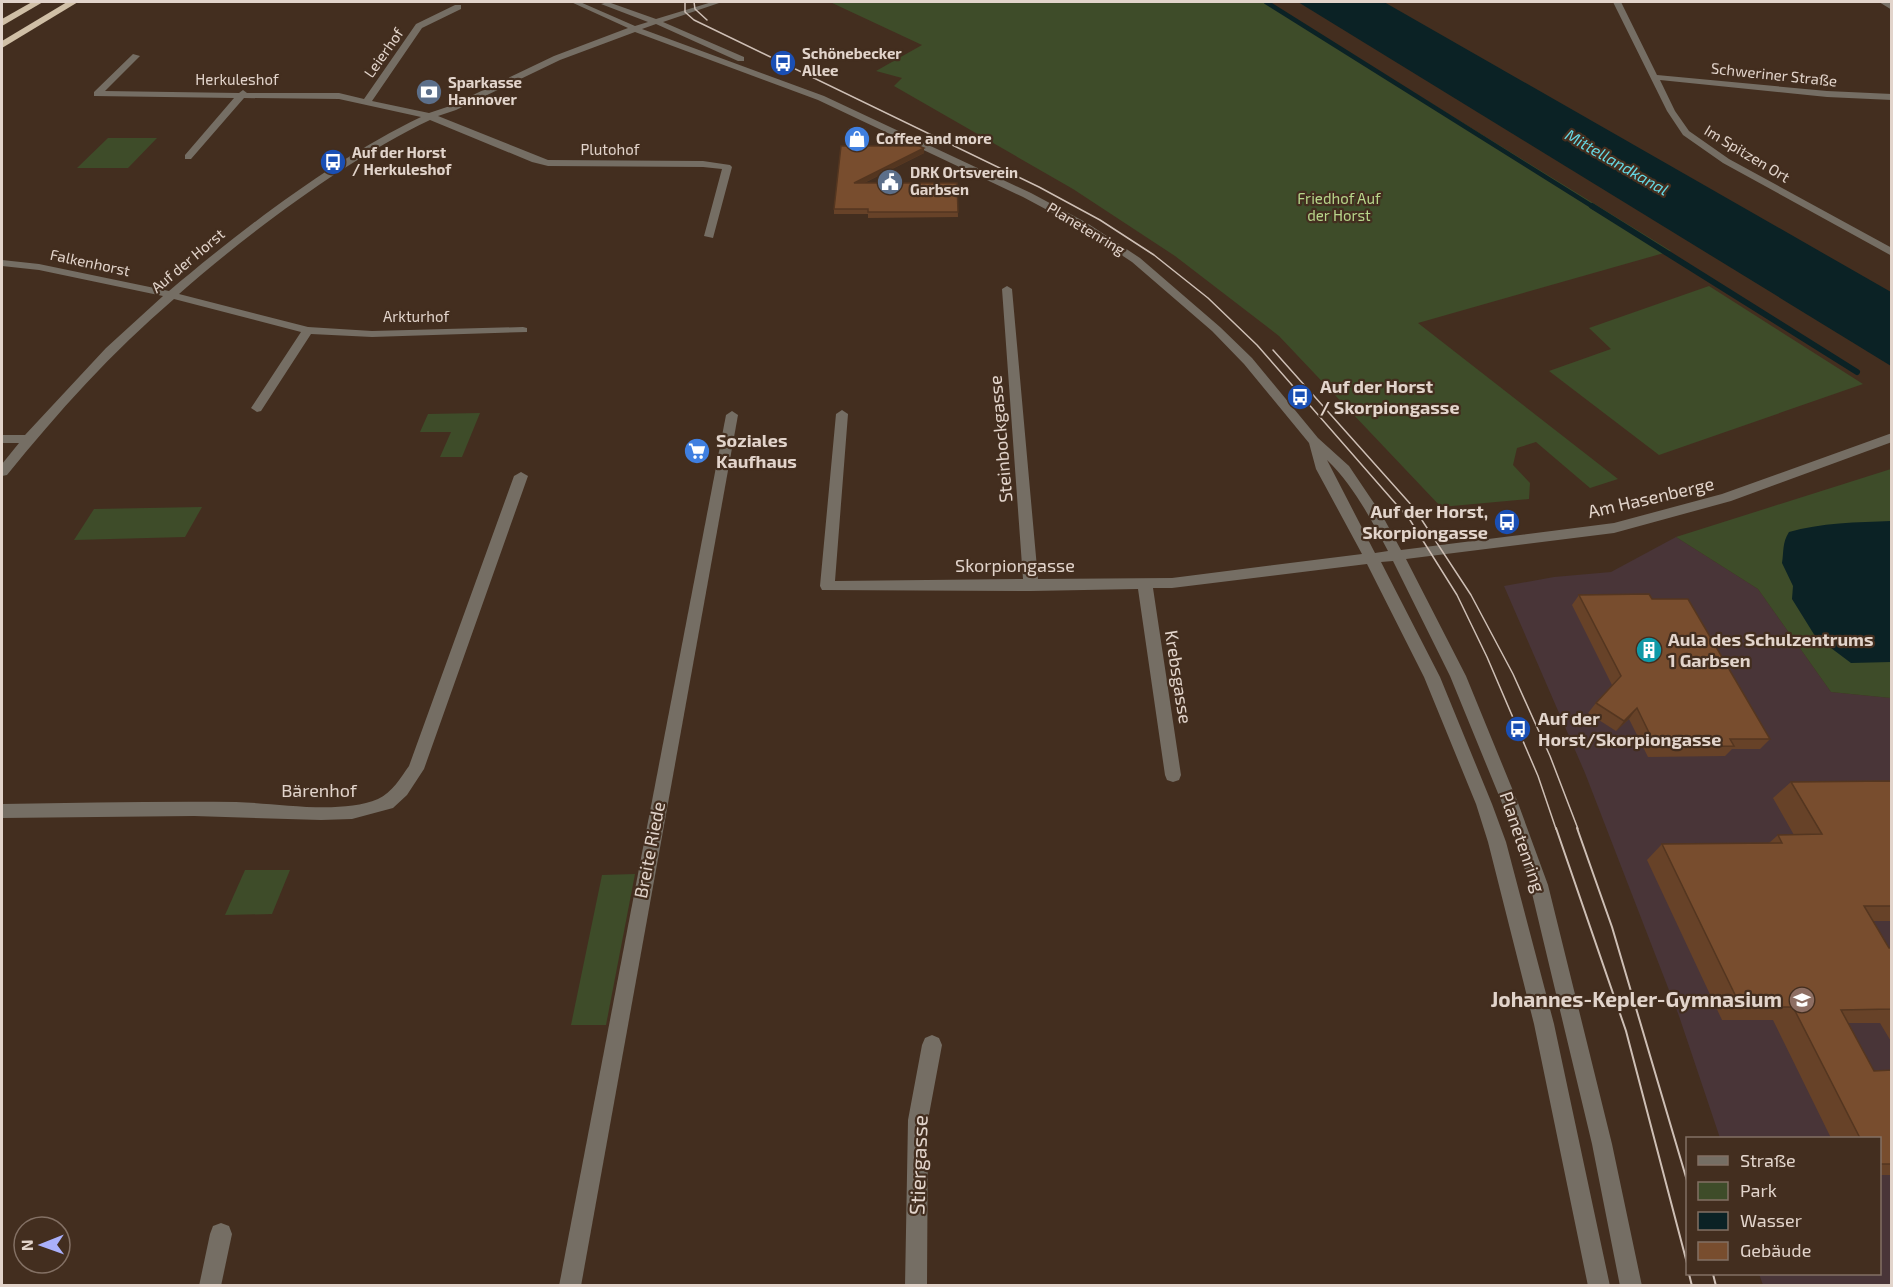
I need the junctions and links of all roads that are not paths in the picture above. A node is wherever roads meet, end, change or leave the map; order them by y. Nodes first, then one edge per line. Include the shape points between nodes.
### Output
1 (38, 2) edge
2 (73, 2) edge
3 (575, 2) edge
4 (599, 2) edge
5 (689, 2) edge
6 (718, 2) edge
7 (1617, 2) edge
8 (1883, 2) edge
9 (458, 6) dead end
10 (1892, 8) edge
11 (642, 16) junction
12 (622, 22) junction
13 (657, 22) junction
14 (2, 23) edge
15 (605, 28) dead end
16 (635, 28) junction
17 (576, 40) dead end
18 (2, 45) edge
19 (136, 56) dead end
20 (510, 69) dead end
21 (1654, 77) junction
22 (804, 91) junction
23 (243, 93) junction
24 (1892, 97) edge
25 (448, 99) dead end
26 (368, 101) junction
27 (429, 116) junction
28 (188, 156) dead end
29 (709, 237) dead end
30 (1892, 253) edge
31 (2, 263) edge
32 (1007, 289) dead end
33 (172, 295) junction
34 (308, 330) junction
35 (523, 330) dead end
36 (257, 408) dead end
37 (842, 414) dead end
38 (732, 415) dead end
39 (2, 439) edge
40 (28, 439) junction
41 (1314, 441) junction
42 (1888, 441) edge
43 (2, 472) edge
44 (521, 476) dead end
45 (1398, 556) junction
46 (1373, 559) junction
47 (1144, 585) junction
48 (1031, 586) junction
49 (1173, 775) dead end
50 (2, 811) edge
51 (932, 1045) dead end
52 (221, 1234) dead end
53 (210, 1286) edge
54 (570, 1286) edge
55 (916, 1286) edge
56 (1599, 1286) edge
57 (1631, 1286) edge

1 - 14 highway
2 - 18 highway
3 - 12 street
4 - 11 street
5 - 11 street
6 - 13 street, Auf der Horst
7 - 21 street, Im Spitzen Ort
8 - 10 street
9 - 26 street, Leierhof via 419,26
11 - 12 street
11 - 13 street, Planetenring
12 - 15 street
12 - 16 street, Planetenring
13 - 16 street, Auf der Horst
13 - 22 street, Planetenring
16 - 22 street, Planetenring
16 - 27 street, Auf der Horst
17 - 20 street
19 - 23 street, Herkuleshof via 97,94
21 - 24 street, Schweriner Straße
21 - 30 street, Im Spitzen Ort via 1686,133 1703,148
22 - 41 street, Planetenring via 1027,195 1136,260 1232,345
23 - 26 street, Herkuleshof
23 - 28 street
25 - 27 street, Auf der Horst
26 - 27 street, Herkuleshof
27 - 29 street, Plutohof via 548,163 728,167
27 - 33 street, Auf der Horst via 288,203
31 - 33 street, Falkenhorst
32 - 48 street, Steinbockgasse
33 - 34 street, Arkturhof
33 - 40 street, Auf der Horst via 89,373
34 - 35 street, Arkturhof via 372,334
34 - 36 street
37 - 48 street, Skorpiongasse via 827,586
38 - 54 street, Breite Riede
39 - 40 street
40 - 43 street, Auf der Horst
41 - 45 street, Planetenring via 1344,469
41 - 46 street, Planetenring via 1323,469
42 - 45 street, Am Hasenberge via 1726,498 1614,528
44 - 50 street, Bärenhof via 416,769 385,804 366,810 322,813
45 - 46 street, Am Hasenberge
45 - 57 street, Planetenring via 1458,676 1539,885 1602,1144
46 - 47 street, Skorpiongasse
46 - 56 street, Planetenring via 1432,677 1497,842 1546,1035
47 - 48 street, Skorpiongasse
47 - 49 street, Krebsgasse
51 - 55 street, Stiergasse via 918,1120
52 - 53 street

